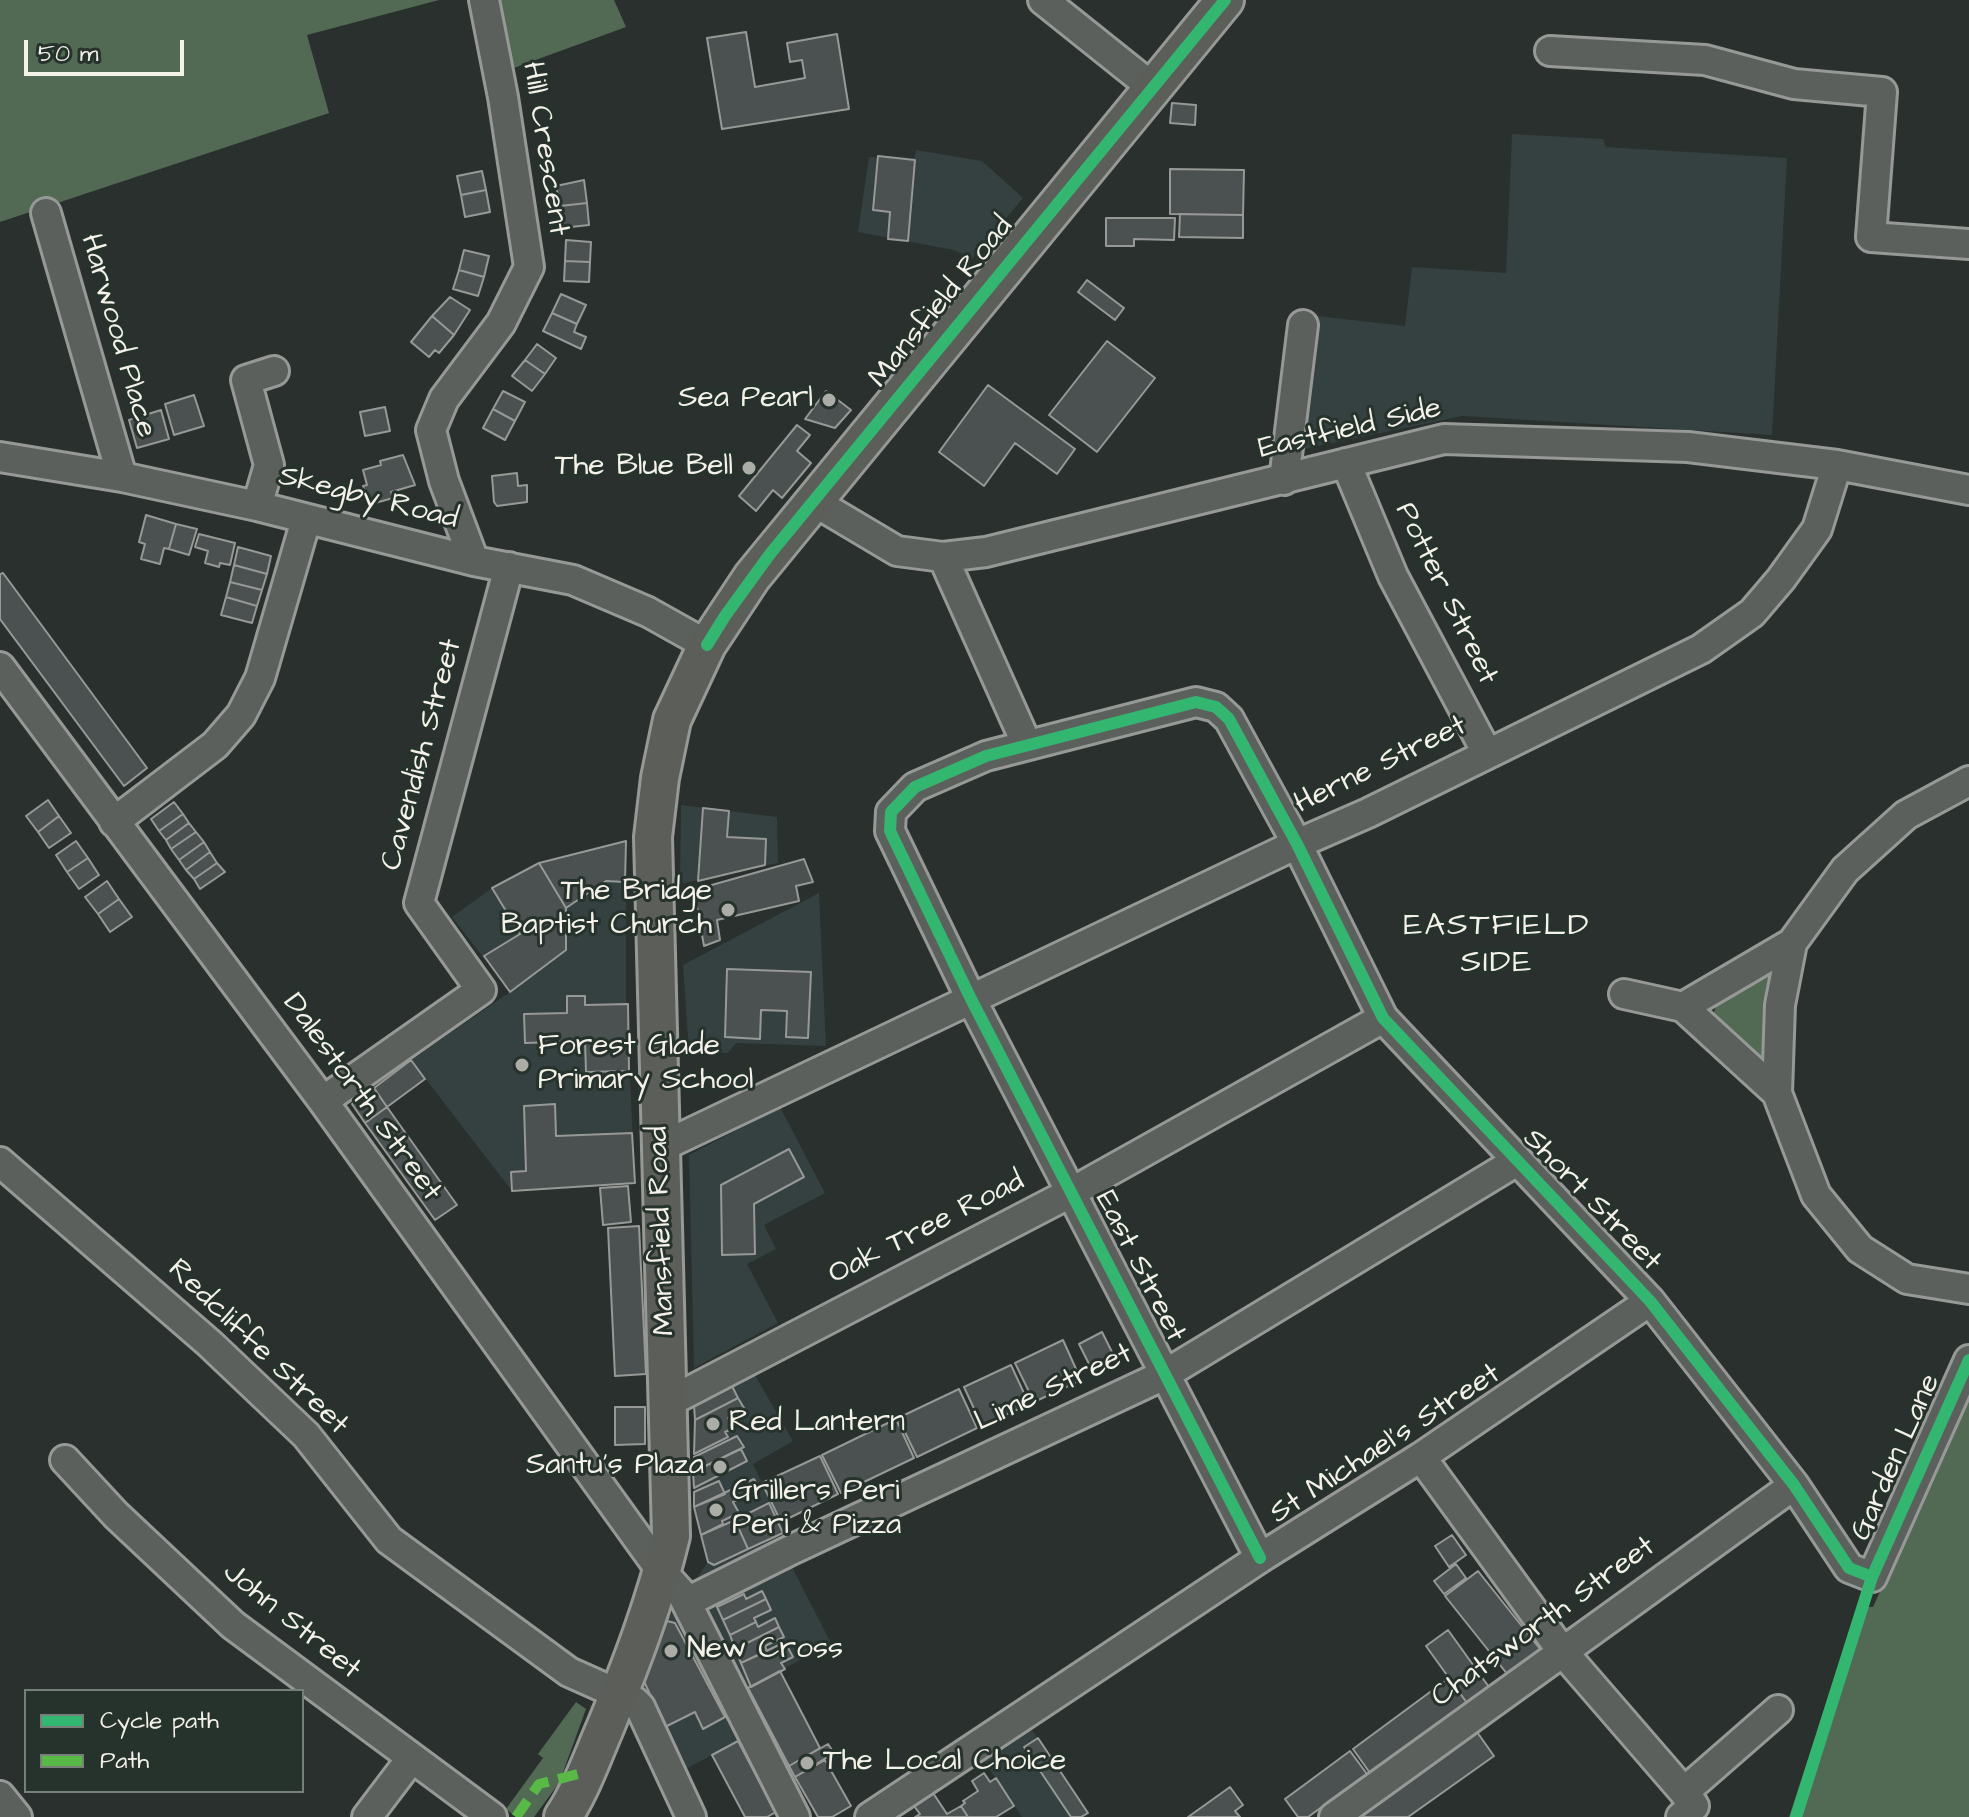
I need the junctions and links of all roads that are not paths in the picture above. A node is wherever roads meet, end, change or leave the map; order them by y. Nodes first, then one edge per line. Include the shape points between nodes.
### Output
1 (484, 0) edge
2 (1043, 0) edge
3 (1225, 0) edge
4 (1550, 51) dead end
5 (1153, 88) junction
6 (46, 213) dead end
7 (1969, 244) edge
8 (1303, 325) dead end
9 (274, 371) dead end
10 (0, 457) edge
11 (1346, 463) junction
12 (1837, 465) junction
13 (122, 477) junction
14 (1284, 480) junction
15 (1969, 490) edge
16 (813, 501) junction
17 (257, 506) junction
18 (306, 520) junction
19 (943, 557) junction
20 (474, 561) junction
21 (509, 567) junction
22 (707, 645) junction
23 (0, 667) edge
24 (1027, 745) junction
25 (1487, 753) junction
26 (1969, 781) edge
27 (114, 822) junction
28 (1297, 844) junction
29 (1792, 943) junction
30 (1624, 994) dead end
31 (971, 999) junction
32 (1683, 1007) junction
33 (1383, 1018) junction
34 (1777, 1093) junction
35 (323, 1101) junction
36 (661, 1147) junction
37 (1517, 1161) junction
38 (0, 1162) edge
39 (1072, 1192) junction
40 (1969, 1289) edge
41 (1650, 1301) junction
42 (1969, 1360) edge
43 (1164, 1375) junction
44 (667, 1403) junction
45 (1421, 1457) junction
46 (65, 1460) dead end
47 (1794, 1485) junction
48 (1260, 1558) junction
49 (662, 1572) junction
50 (1872, 1577) joint
51 (687, 1602) junction
52 (1562, 1651) junction
53 (619, 1693) junction
54 (1778, 1710) dead end
55 (411, 1759) junction
56 (0, 1796) edge
57 (1686, 1805) edge
58 (17, 1817) edge
59 (367, 1817) edge
60 (492, 1817) edge
61 (563, 1817) edge
62 (691, 1817) edge
63 (795, 1817) edge
64 (870, 1817) edge
65 (1334, 1817) edge

1 - 20 street, Hill Crescent via 529,267 501,323 444,399 431,430
2 - 5 street
3 - 5 main road, Mansfield Road
4 - 7 street via 1705,60 1794,84 1882,92 1871,237
5 - 16 main road, Mansfield Road
6 - 13 street, Harwood Place
8 - 14 street
9 - 17 street via 246,380 269,465
10 - 13 street, Skegby Road
11 - 12 street, Eastfield Side via 1444,439 1688,447
11 - 14 street, Eastfield Side
11 - 25 street, Potter Street via 1393,576
12 - 15 street, Eastfield Side
12 - 25 street, Herne Street via 1817,529 1752,613 1701,649
13 - 17 street, Skegby Road
14 - 19 street, Eastfield Side via 986,552
16 - 19 street, Eastfield Side via 897,551
16 - 22 main road, Mansfield Road via 752,577
17 - 18 street, Skegby Road
18 - 20 street, Skegby Road
18 - 27 street via 260,678 241,715 215,745
19 - 24 street
20 - 21 street, Skegby Road
21 - 22 street, Skegby Road via 573,580
21 - 35 street, Cavendish Street via 419,903 481,990
22 - 36 main road, Mansfield Road via 672,720 653,837
23 - 27 street, Dalestorth Street
24 - 28 street, Short Street via 1196,702 1216,707 1229,719
24 - 31 street, East Street via 986,756 915,787 891,812 890,831
25 - 28 street, Herne Street
26 - 29 street via 1906,815 1845,870
27 - 35 street, Dalestorth Street
28 - 31 street, Herne Street
28 - 33 street, Short Street
29 - 32 street
29 - 34 street via 1780,1005
30 - 32 street
31 - 36 street, Herne Street
31 - 39 street, East Street
32 - 34 street
33 - 37 street, Short Street
33 - 39 street, Oak Tree Road
34 - 40 street via 1816,1195 1860,1249 1907,1279
35 - 49 street, Dalestorth Street
36 - 44 main road, Mansfield Road
37 - 41 street, Short Street
37 - 43 street, Lime Street
38 - 53 street, Redcliffe Street via 209,1343 306,1435 389,1540 569,1672
39 - 43 street, East Street
39 - 44 street, Oak Tree Road
41 - 45 street, St Michael's Street
41 - 47 street, Short Street
42 - 50 street, Garden Lane
43 - 48 street, East Street
43 - 51 street, Lime Street
44 - 49 main road, Mansfield Road via 671,1536
45 - 48 street, St Michael's Street
45 - 52 street
46 - 55 street, John Street via 233,1625
47 - 50 street, Short Street via 1849,1568
47 - 52 street, Chatsworth Street
48 - 64 street, St Michael's Street
49 - 51 street, Dalestorth Street
49 - 53 main road, Mansfield Road
51 - 63 street, Dalestorth Street
52 - 57 street
52 - 65 street, Chatsworth Street
53 - 61 main road, Mansfield Road
53 - 62 street via 640,1707
54 - 57 street
55 - 59 street
55 - 60 street, John Street
56 - 58 street

